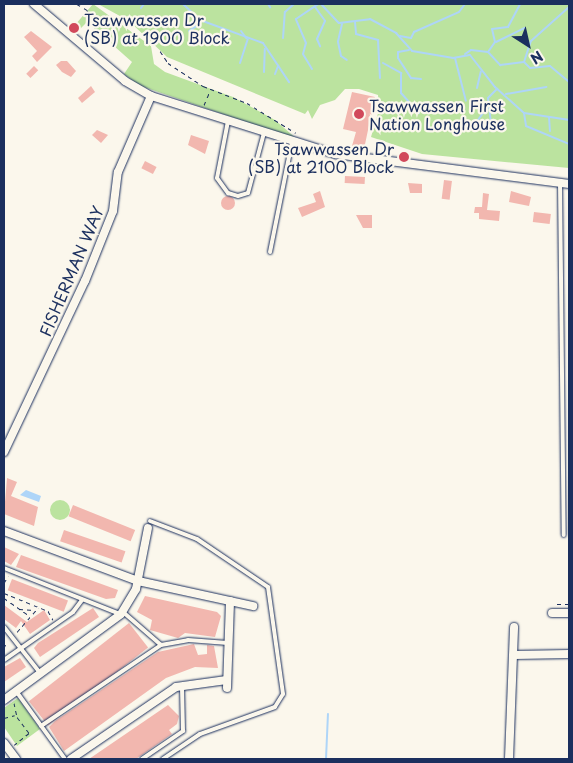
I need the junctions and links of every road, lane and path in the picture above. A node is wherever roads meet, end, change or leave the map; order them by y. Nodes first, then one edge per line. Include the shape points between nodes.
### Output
1 (34, 4) edge
2 (77, 4) edge
3 (91, 20) dead end
4 (160, 51) dead end
5 (211, 90) junction
6 (151, 96) junction
7 (203, 112) junction
8 (228, 121) junction
9 (264, 133) junction
10 (296, 133) dead end
11 (292, 142) junction
12 (560, 182) junction
13 (569, 184) edge
14 (270, 252) dead end
15 (4, 452) edge
16 (149, 524) joint
17 (4, 531) edge
18 (564, 535) dead end
19 (4, 568) edge
20 (10, 570) junction
21 (138, 581) junction
22 (4, 583) edge
23 (4, 593) edge
24 (4, 598) edge
25 (82, 600) junction
26 (230, 601) junction
27 (557, 604) dead end
28 (569, 604) edge
29 (253, 606) dead end
30 (39, 607) junction
31 (19, 609) junction
32 (35, 610) junction
33 (122, 613) junction
34 (552, 613) dead end
35 (569, 613) edge
36 (28, 615) junction
37 (56, 624) junction
38 (4, 627) edge
39 (514, 627) dead end
40 (17, 632) dead end
41 (11, 637) dead end
42 (228, 643) junction
43 (161, 645) junction
44 (23, 647) junction
45 (4, 648) edge
46 (569, 654) edge
47 (515, 655) junction
48 (4, 660) edge
49 (41, 674) junction
50 (182, 684) junction
51 (16, 691) junction
52 (4, 700) edge
53 (14, 700) dead end
54 (16, 715) junction
55 (4, 718) edge
56 (37, 720) junction
57 (25, 725) junction
58 (42, 726) junction
59 (4, 743) edge
60 (14, 745) dead end
61 (16, 759) edge
62 (65, 759) edge
63 (71, 759) edge
64 (142, 759) edge
65 (163, 759) edge
66 (509, 759) edge

1 - 6 street via 125,81
2 - 3 path via 87,10
4 - 5 path via 168,64
5 - 7 path
5 - 10 path via 247,103
6 - 7 street
6 - 15 street, FISHERMAN WAY via 121,165 113,211 85,281
7 - 8 street
8 - 9 street
8 - 9 lane via 217,178 228,193 248,193
9 - 11 street
11 - 12 street via 352,158
11 - 14 lane
12 - 13 street
12 - 18 lane
16 - 21 street
16 - 65 lane via 197,539 268,587 284,694 275,707 200,734
17 - 21 street
19 - 20 lane
20 - 22 path
20 - 25 lane
21 - 26 street
21 - 33 street
23 - 30 path
24 - 31 path
25 - 33 lane
25 - 37 lane
26 - 29 street
26 - 42 street
27 - 28 path
30 - 32 path
30 - 37 path via 48,612
31 - 32 path
31 - 36 path
32 - 36 path
33 - 43 lane
33 - 49 street
34 - 35 street
36 - 40 path
37 - 44 lane
38 - 44 lane
39 - 47 street
41 - 45 path
42 - 43 lane via 188,640
42 - 50 street via 227,684
43 - 58 lane
44 - 48 lane
44 - 49 lane
46 - 47 street
47 - 66 street
49 - 51 street
50 - 63 street
50 - 64 lane via 183,731
51 - 52 street
51 - 56 lane
53 - 54 path
54 - 55 path
54 - 57 path
56 - 57 path
56 - 58 lane
57 - 60 path via 29,734
58 - 62 lane
59 - 61 street

